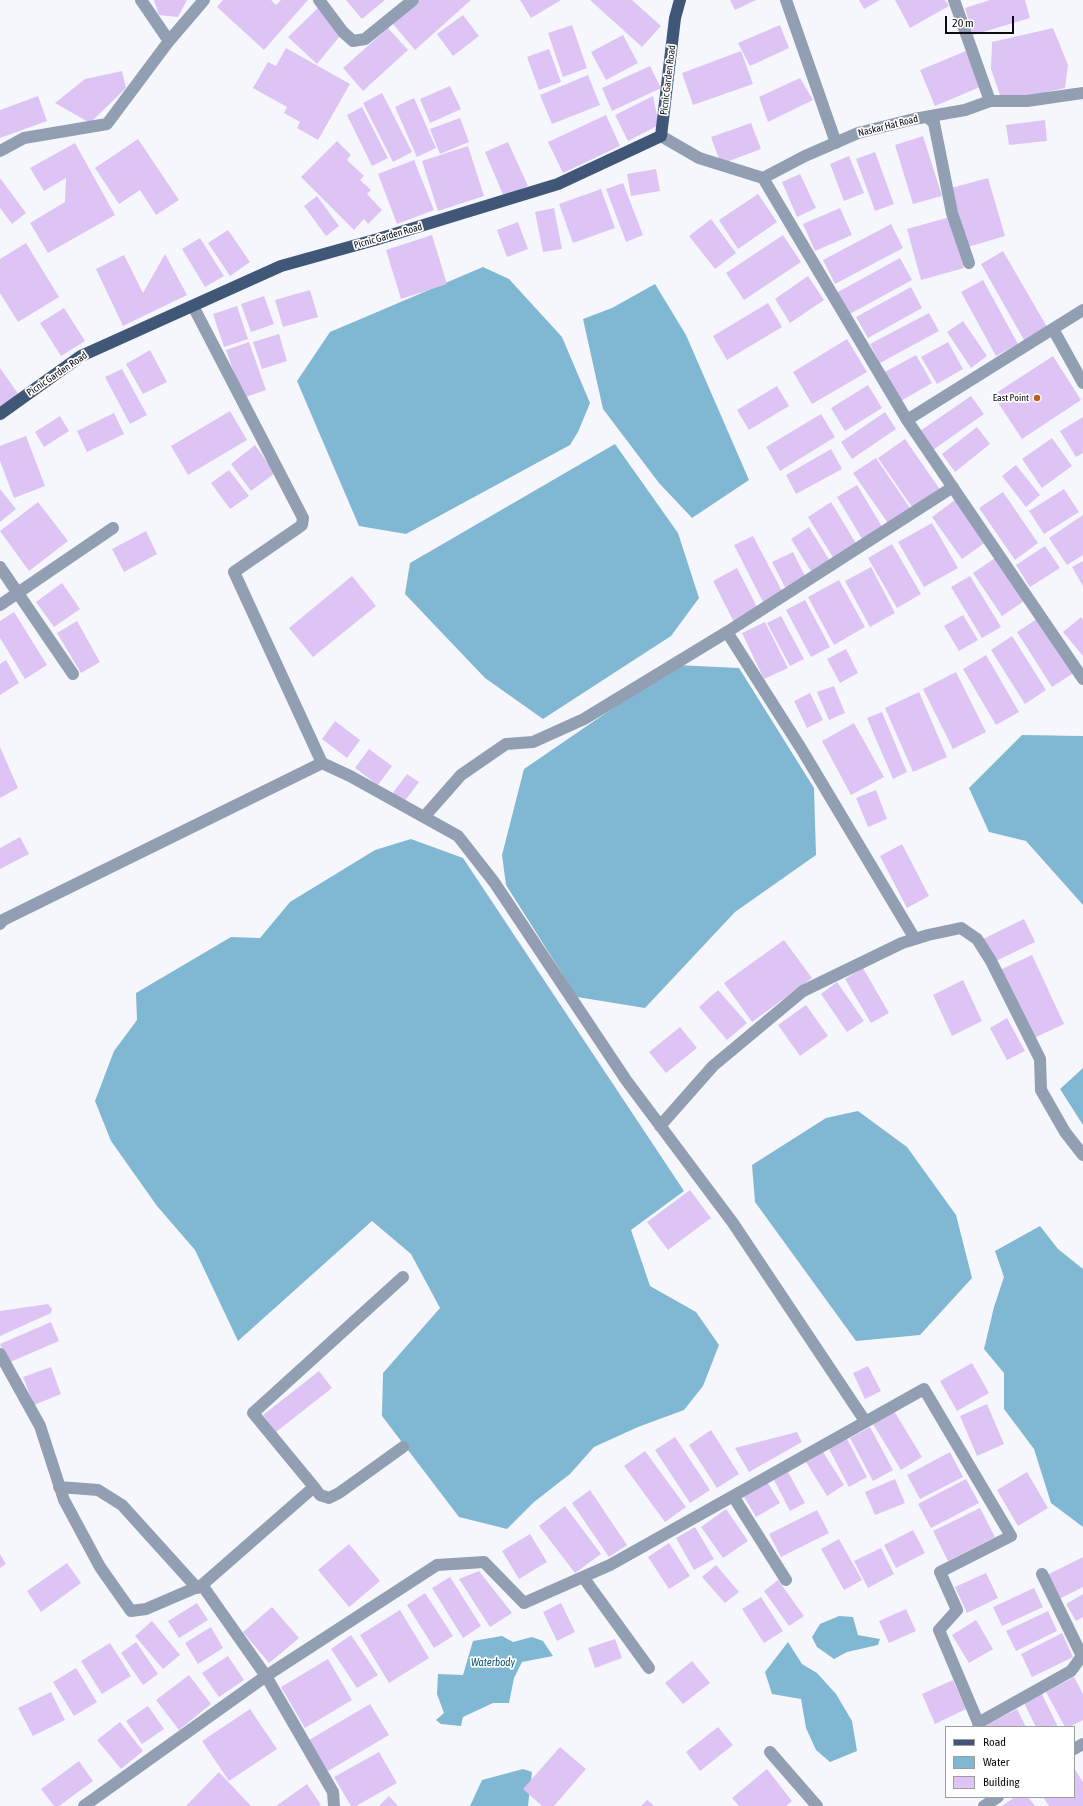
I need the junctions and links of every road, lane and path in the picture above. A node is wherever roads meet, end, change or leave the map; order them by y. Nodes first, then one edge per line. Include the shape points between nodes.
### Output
1 (141, 0) edge
2 (204, 0) edge
3 (319, 0) edge
4 (413, 0) edge
5 (680, 0) edge
6 (786, 0) edge
7 (954, 0) edge
8 (170, 41) junction
9 (1083, 93) edge
10 (990, 101) junction
11 (927, 117) junction
12 (661, 136) junction
13 (836, 143) junction
14 (0, 150) edge
15 (763, 178) junction
16 (969, 263) dead end
17 (193, 306) junction
18 (1083, 310) edge
19 (1052, 329) junction
20 (1083, 383) edge
21 (0, 414) edge
22 (907, 420) junction
23 (953, 487) junction
24 (113, 528) dead end
25 (0, 567) edge
26 (18, 594) junction
27 (0, 605) edge
28 (727, 632) junction
29 (1081, 673) edge
30 (73, 674) dead end
31 (322, 763) junction
32 (424, 817) junction
33 (0, 924) edge
34 (915, 939) junction
35 (660, 1126) junction
36 (1083, 1155) edge
37 (403, 1277) dead end
38 (0, 1354) edge
39 (865, 1421) junction
40 (403, 1447) dead end
41 (59, 1487) junction
42 (314, 1487) junction
43 (733, 1496) junction
44 (1042, 1574) dead end
45 (583, 1577) junction
46 (786, 1580) dead end
47 (200, 1587) junction
48 (649, 1668) dead end
49 (266, 1676) junction
50 (979, 1725) edge
51 (770, 1752) dead end
52 (996, 1798) edge
53 (84, 1806) edge
54 (334, 1806) edge
55 (817, 1806) edge
56 (984, 1806) edge

1 - 8 street
2 - 8 street
3 - 4 street via 353,41 365,39
5 - 12 main road, Picnic Garden Road via 675,18
6 - 13 street
7 - 10 street
8 - 14 street via 108,124 24,138
9 - 10 street, Naskar Hat Road via 1027,101
10 - 11 street, Naskar Hat Road via 965,110
11 - 13 street, Naskar Hat Road via 858,132
11 - 16 street via 934,123 952,213
12 - 15 street via 699,158
12 - 17 main road, Picnic Garden Road via 558,184 378,240 281,266
13 - 15 street, Naskar Hat Road
15 - 22 street
17 - 21 main road, Picnic Garden Road via 81,356
17 - 31 street via 303,518 302,525 234,572
18 - 19 street
19 - 20 street
19 - 22 street
22 - 23 street
23 - 28 street
23 - 29 street
24 - 26 street
25 - 26 street
26 - 27 street
26 - 30 street
28 - 32 street via 584,719 533,742 506,744 461,775
28 - 34 street via 802,750
31 - 32 street
31 - 33 street via 3,920
32 - 35 street via 458,836 494,882 626,1080
34 - 35 street via 803,991 713,1066
34 - 36 street via 961,928 978,939 1040,1059 1041,1090 1065,1132
35 - 39 street via 734,1223
37 - 42 street via 253,1413
38 - 41 street via 40,1426
39 - 43 street
39 - 50 street via 924,1389 1011,1536 940,1572 957,1610 939,1630
40 - 42 street via 329,1498 320,1495
41 - 47 street via 98,1490 122,1505
41 - 47 street via 100,1567 131,1611 146,1609
42 - 47 street
43 - 45 street via 610,1565
43 - 46 street
44 - 50 street via 1082,1656 1071,1671
45 - 48 street
45 - 49 street via 524,1603 484,1562 436,1564
47 - 49 street
49 - 53 street
49 - 54 street via 333,1792
51 - 55 street
52 - 56 street

